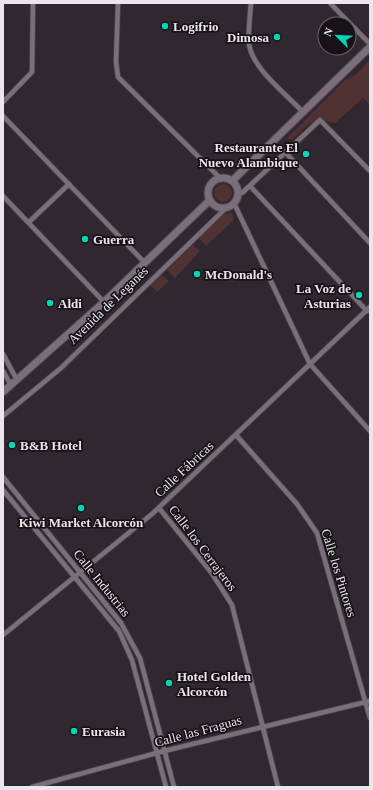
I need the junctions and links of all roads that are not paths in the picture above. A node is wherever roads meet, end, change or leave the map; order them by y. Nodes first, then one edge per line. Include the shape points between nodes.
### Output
1 (33, 3) edge
2 (118, 3) edge
3 (251, 3) edge
4 (330, 3) edge
5 (370, 46) edge
6 (3, 102) edge
7 (303, 112) junction
8 (3, 116) edge
9 (285, 152) junction
10 (370, 171) edge
11 (220, 178) junction
12 (232, 181) junction
13 (69, 184) junction
14 (250, 186) junction
15 (238, 192) junction
16 (3, 196) edge
17 (210, 200) junction
18 (234, 203) junction
19 (226, 208) junction
20 (29, 222) junction
21 (370, 243) edge
22 (145, 263) junction
23 (104, 302) junction
24 (368, 309) edge
25 (3, 354) edge
26 (310, 364) junction
27 (3, 371) edge
28 (14, 383) junction
29 (3, 392) edge
30 (3, 416) edge
31 (370, 431) edge
32 (236, 435) junction
33 (3, 477) edge
34 (3, 490) edge
35 (159, 508) junction
36 (80, 572) junction
37 (75, 577) junction
38 (3, 635) edge
39 (368, 701) edge
40 (370, 718) edge
41 (263, 726) junction
42 (164, 751) junction
43 (158, 752) junction
44 (32, 787) edge
45 (166, 787) edge
46 (174, 787) edge
47 (278, 787) edge

1 - 6 street via 32,72
2 - 11 street via 118,77
3 - 7 street via 249,44 255,60
4 - 5 street
5 - 7 street
7 - 12 street
8 - 13 street
9 - 10 street via 320,120
9 - 14 street
9 - 21 street
11 - 12 street
11 - 17 street via 211,184
12 - 15 street
13 - 20 street
13 - 22 street
14 - 15 street via 242,193
14 - 24 street
15 - 18 street
16 - 20 street
17 - 19 street via 218,207
17 - 22 street, Avenida de Leganés
18 - 19 street
18 - 26 street
19 - 30 street, Avenida de Leganés via 61,368
20 - 23 street
22 - 23 street, Avenida de Leganés
23 - 28 street, Avenida de Leganés
24 - 26 street, Calle Fábricas
25 - 28 street
26 - 31 street
26 - 32 street, Calle Fábricas
27 - 28 street
28 - 29 street, Avenida de Leganés
32 - 35 street, Calle Fábricas
32 - 39 street, Calle los Pintores via 298,504 317,533
33 - 36 street, Calle Industrias
34 - 37 street, Calle Industrias
35 - 36 street, Calle Fábricas
35 - 41 street, Calle los Cerrajeros via 211,572 232,605
36 - 37 street, Calle Fábricas
36 - 42 street, Calle Industrias via 121,623 140,658
37 - 38 street, Calle Fábricas
37 - 43 street, Calle Industrias via 119,631 132,660
39 - 40 street, Calle los Pintores
39 - 41 street, Calle las Fraguas
41 - 42 street, Calle las Fraguas
41 - 47 street, Calle los Cerrajeros
42 - 43 street, Calle las Fraguas
42 - 46 street, Calle Industrias
43 - 44 street, Calle las Fraguas
43 - 45 street, Calle Industrias

